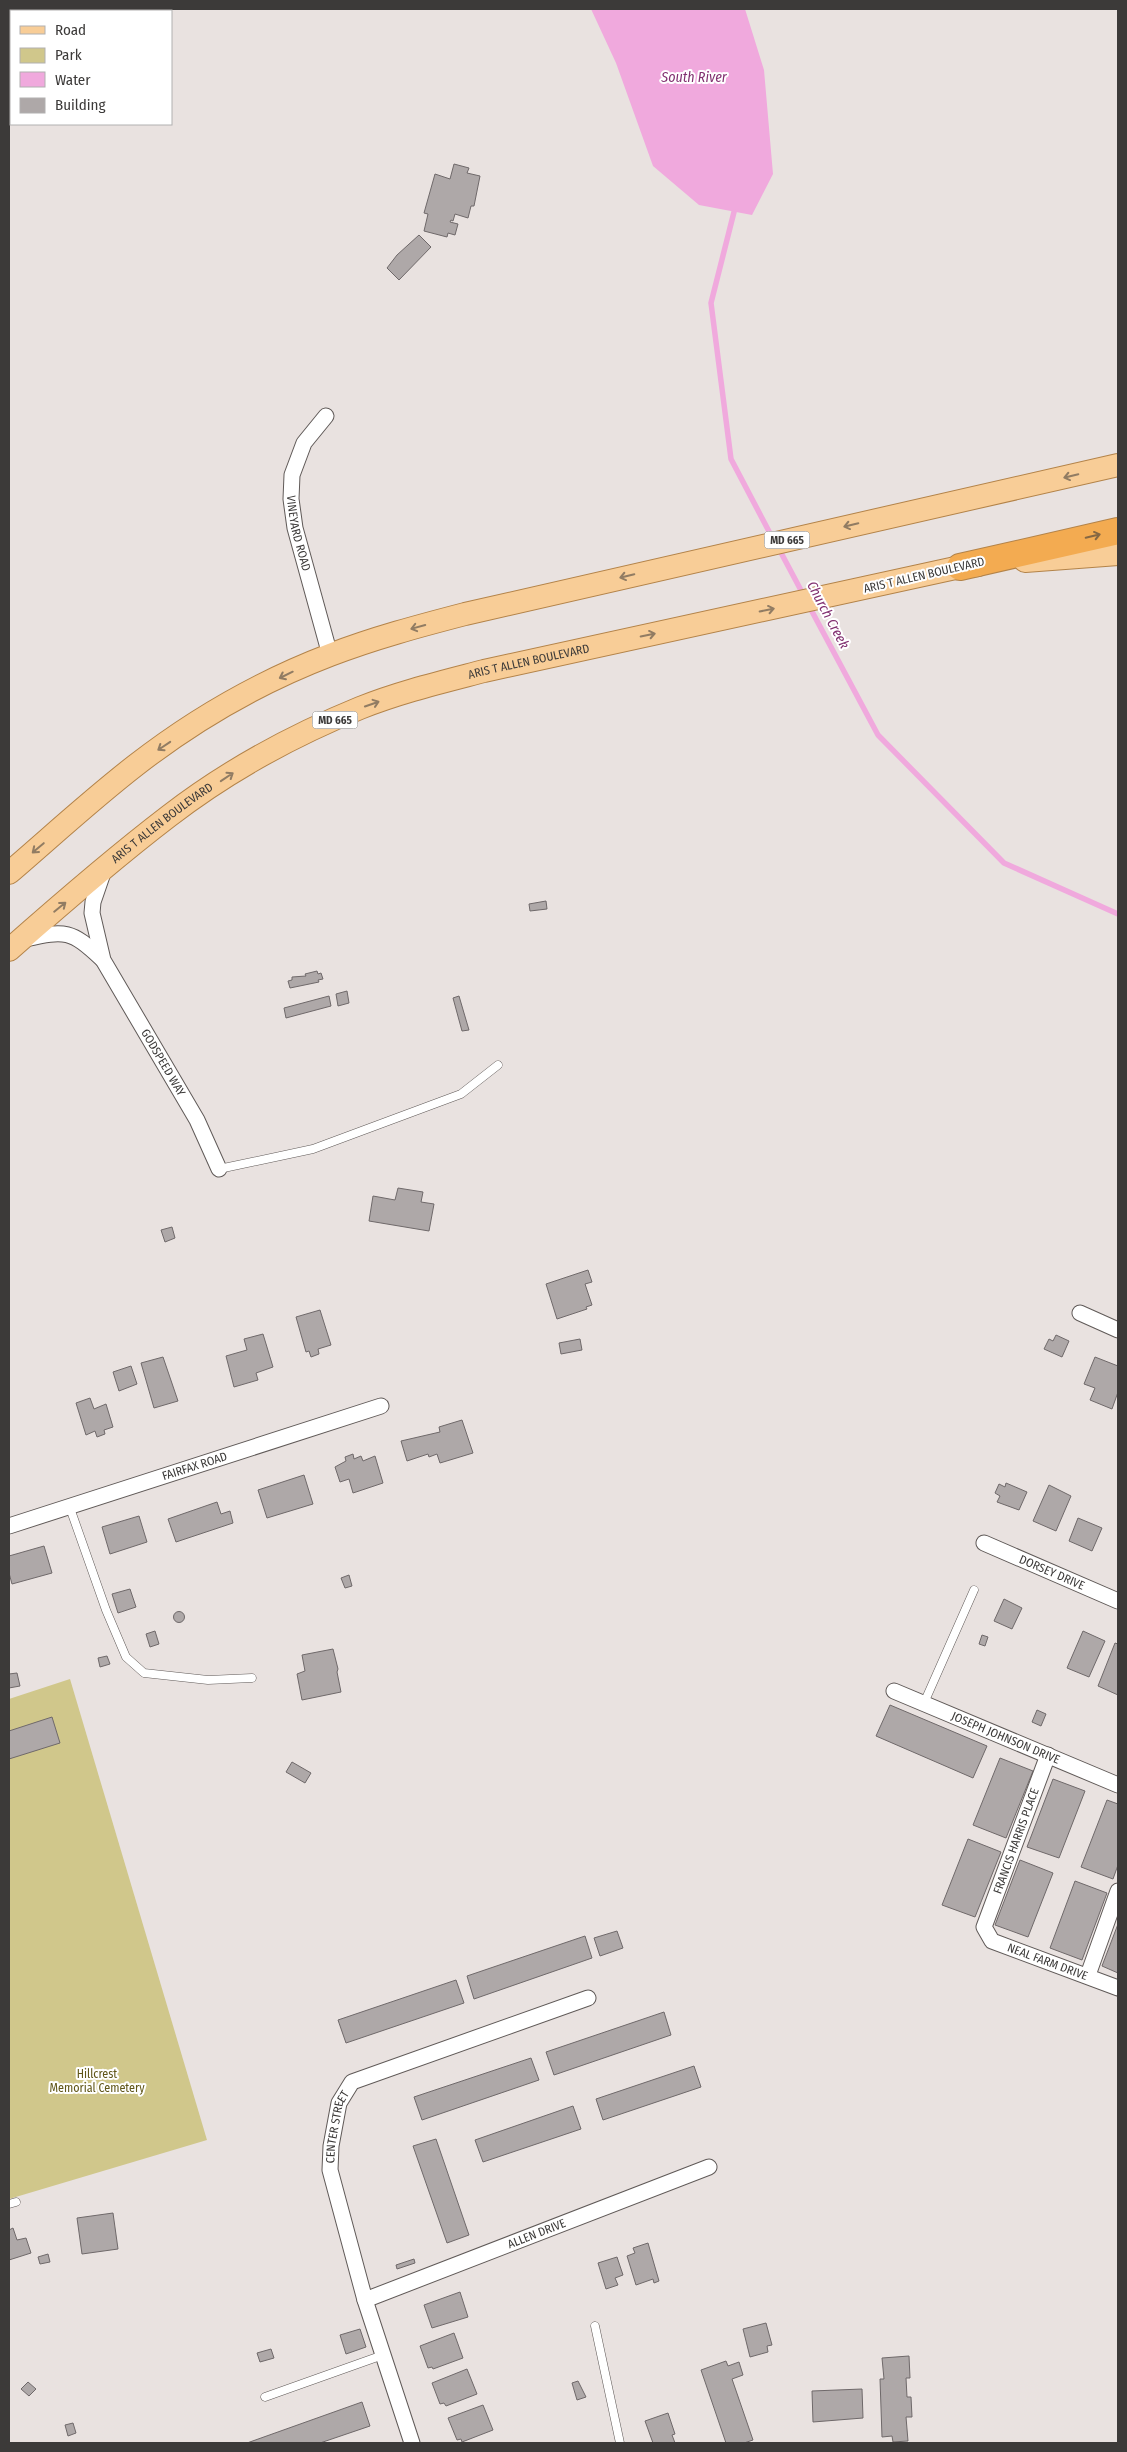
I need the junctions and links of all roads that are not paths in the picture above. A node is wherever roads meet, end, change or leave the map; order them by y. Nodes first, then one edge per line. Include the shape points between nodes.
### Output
1 (326, 416) dead end
2 (1118, 466) edge
3 (1118, 531) edge
4 (1118, 554) edge
5 (951, 569) junction
6 (330, 655) junction
7 (104, 870) junction
8 (9, 873) edge
9 (14, 945) edge
10 (103, 960) junction
11 (498, 1065) dead end
12 (219, 1169) joint
13 (1080, 1313) dead end
14 (1118, 1330) edge
15 (381, 1406) dead end
16 (70, 1508) junction
17 (9, 1526) edge
18 (984, 1543) dead end
19 (974, 1590) dead end
20 (1118, 1601) edge
21 (252, 1678) dead end
22 (894, 1691) dead end
23 (924, 1702) junction
24 (1048, 1756) junction
25 (1118, 1785) edge
26 (1118, 1891) edge
27 (984, 1927) joint
28 (1088, 1976) junction
29 (1118, 1988) edge
30 (588, 1998) dead end
31 (709, 2167) dead end
32 (365, 2300) junction
33 (594, 2326) dead end
34 (383, 2355) junction
35 (264, 2396) dead end
36 (412, 2443) edge
37 (620, 2443) edge

1 - 6 street, VINEYARD ROAD via 304,443 292,475 291,499 295,528
2 -> 6 main road, MD 665 via 465,614
5 -> 3 highway, ARIS T ALLEN BOULEVARD / MD 665
4 - 5 main road
7 -> 5 main road, ARIS T ALLEN BOULEVARD / MD 665 via 170,815 236,771 360,708 484,671
6 -> 8 main road, MD 665 via 266,684 212,714 144,760
9 -> 7 main road, ARIS T ALLEN BOULEVARD / MD 665
7 - 10 street, GODSPEED WAY via 92,913
9 - 10 street, GODSPEED WAY via 53,933 71,934 80,938
10 - 12 street, GODSPEED WAY via 196,1120
11 - 12 lane via 461,1094 322,1146
13 - 14 street
15 - 16 street, FAIRFAX ROAD
16 - 17 street, FAIRFAX ROAD
16 - 21 lane via 126,1657 144,1673 208,1680
18 - 20 street, DORSEY DRIVE
19 - 23 lane
22 - 23 street, JOSEPH JOHNSON DRIVE
23 - 24 street, JOSEPH JOHNSON DRIVE
24 - 25 street, JOSEPH JOHNSON DRIVE
24 - 27 street, FRANCIS HARRIS PLACE
26 - 28 street
27 - 28 street, NEAL FARM DRIVE via 992,1941
28 - 29 street, NEAL FARM DRIVE
30 - 32 street, CENTER STREET via 352,2082 339,2103 330,2170
31 - 32 street, ALLEN DRIVE
32 - 34 street, CENTER STREET
33 - 37 lane
34 - 35 lane
34 - 36 street, CENTER STREET

